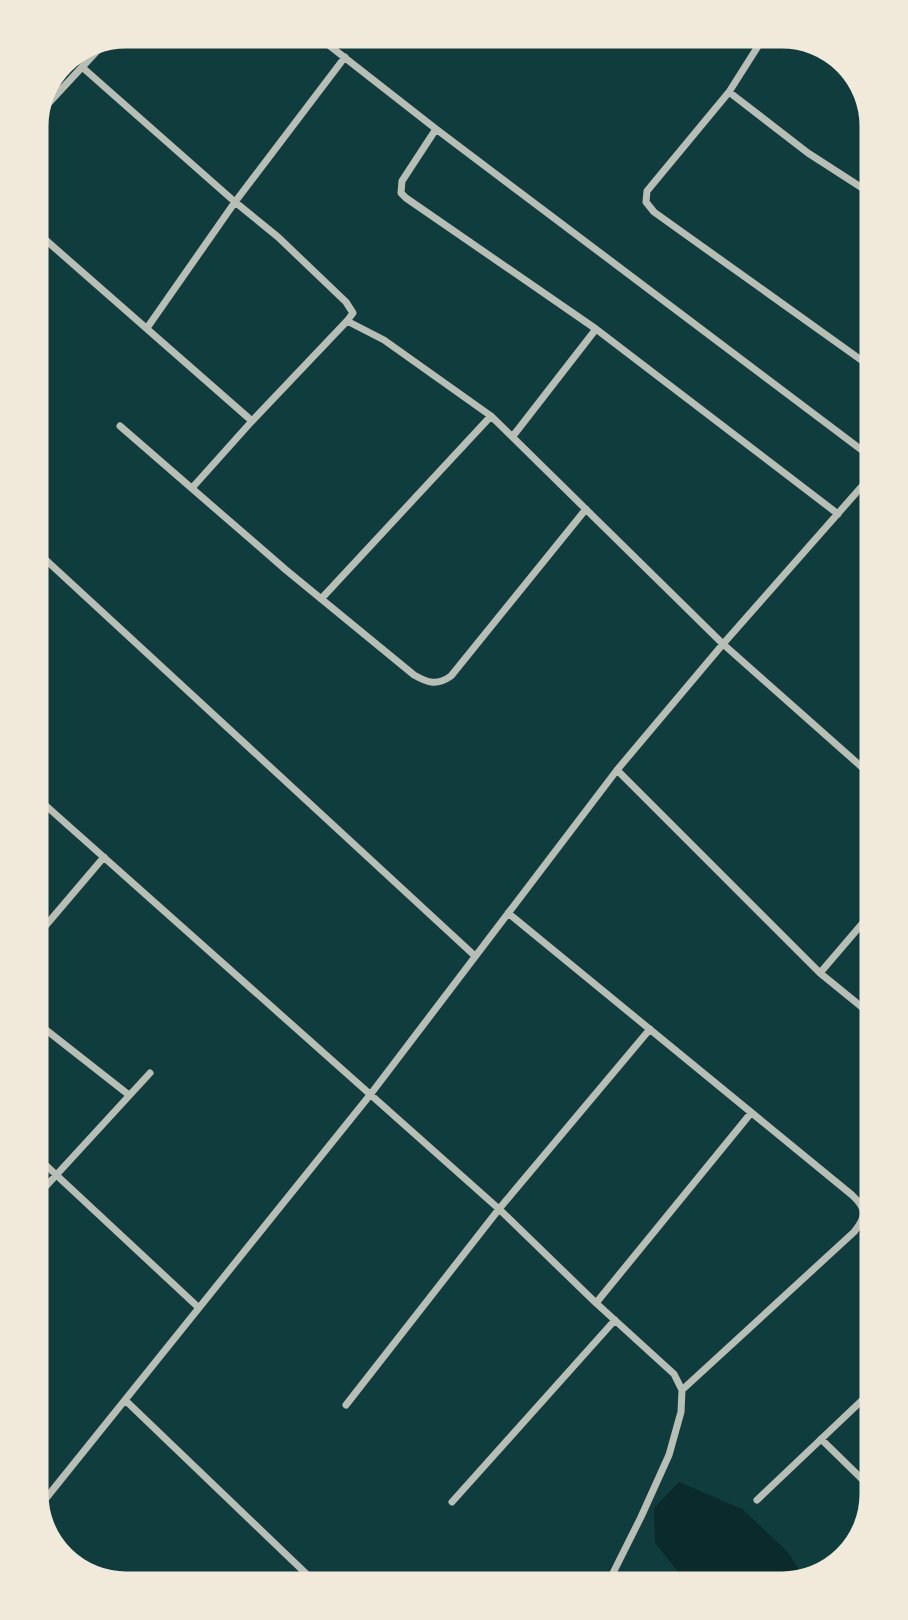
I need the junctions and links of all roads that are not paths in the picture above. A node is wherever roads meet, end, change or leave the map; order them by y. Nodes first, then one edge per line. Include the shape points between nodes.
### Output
1 (328, 44) edge
2 (759, 44) edge
3 (99, 48) edge
4 (345, 57) junction
5 (82, 66) junction
6 (729, 92) junction
7 (47, 104) edge
8 (436, 129) junction
9 (864, 189) edge
10 (236, 202) junction
11 (44, 238) edge
12 (347, 321) junction
13 (147, 328) junction
14 (596, 329) junction
15 (864, 362) edge
16 (491, 416) junction
17 (252, 421) junction
18 (120, 426) dead end
19 (513, 436) junction
20 (864, 452) edge
21 (864, 484) edge
22 (192, 488) junction
23 (586, 509) junction
24 (838, 514) junction
25 (44, 558) edge
26 (321, 599) junction
27 (723, 644) junction
28 (864, 769) edge
29 (617, 770) junction
30 (44, 804) edge
31 (104, 857) junction
32 (508, 913) junction
33 (864, 922) edge
34 (44, 928) edge
35 (475, 956) junction
36 (820, 973) junction
37 (864, 1009) edge
38 (44, 1028) edge
39 (650, 1029) junction
40 (150, 1073) dead end
41 (129, 1095) junction
42 (370, 1095) junction
43 (751, 1113) junction
44 (44, 1164) edge
45 (55, 1174) junction
46 (44, 1187) edge
47 (860, 1202) junction
48 (864, 1205) edge
49 (499, 1209) junction
50 (596, 1303) junction
51 (198, 1307) junction
52 (615, 1320) junction
53 (682, 1390) junction
54 (864, 1398) edge
55 (125, 1400) junction
56 (346, 1405) dead end
57 (821, 1439) junction
58 (864, 1480) edge
59 (44, 1500) edge
60 (757, 1500) dead end
61 (452, 1502) dead end
62 (309, 1576) edge
63 (612, 1576) edge

1 - 4 street
2 - 6 street
3 - 5 street
4 - 8 street
4 - 10 street
5 - 7 street
5 - 10 street
6 - 9 street
6 - 15 street via 647,191 646,202
8 - 14 street via 401,181 401,193
8 - 20 street
10 - 12 street via 346,302 353,313
10 - 13 street
11 - 13 street
12 - 16 street via 384,340
12 - 17 street
13 - 17 street
14 - 19 street
14 - 24 street
16 - 19 street
16 - 26 street
17 - 22 street
18 - 22 street
19 - 23 street
21 - 24 street
22 - 26 street
23 - 26 street via 444,681 434,684 414,675
23 - 27 street
24 - 27 street
25 - 35 street
27 - 28 street
27 - 29 street
29 - 32 street
29 - 36 street
30 - 31 street
31 - 34 street
31 - 42 street
32 - 35 street
32 - 39 street
33 - 36 street
35 - 42 street
36 - 37 street
38 - 41 street
39 - 43 street
39 - 49 street
40 - 41 street
41 - 45 street
42 - 49 street
42 - 51 street
43 - 47 street
43 - 50 street
44 - 45 street
45 - 46 street
45 - 51 street
47 - 48 street
47 - 53 street via 863,1221 854,1232
49 - 50 street
49 - 56 street
50 - 52 street
51 - 55 street
52 - 53 street via 674,1374
52 - 61 street
53 - 63 street via 669,1455
54 - 57 street
55 - 59 street
55 - 62 street
57 - 58 street
57 - 60 street

